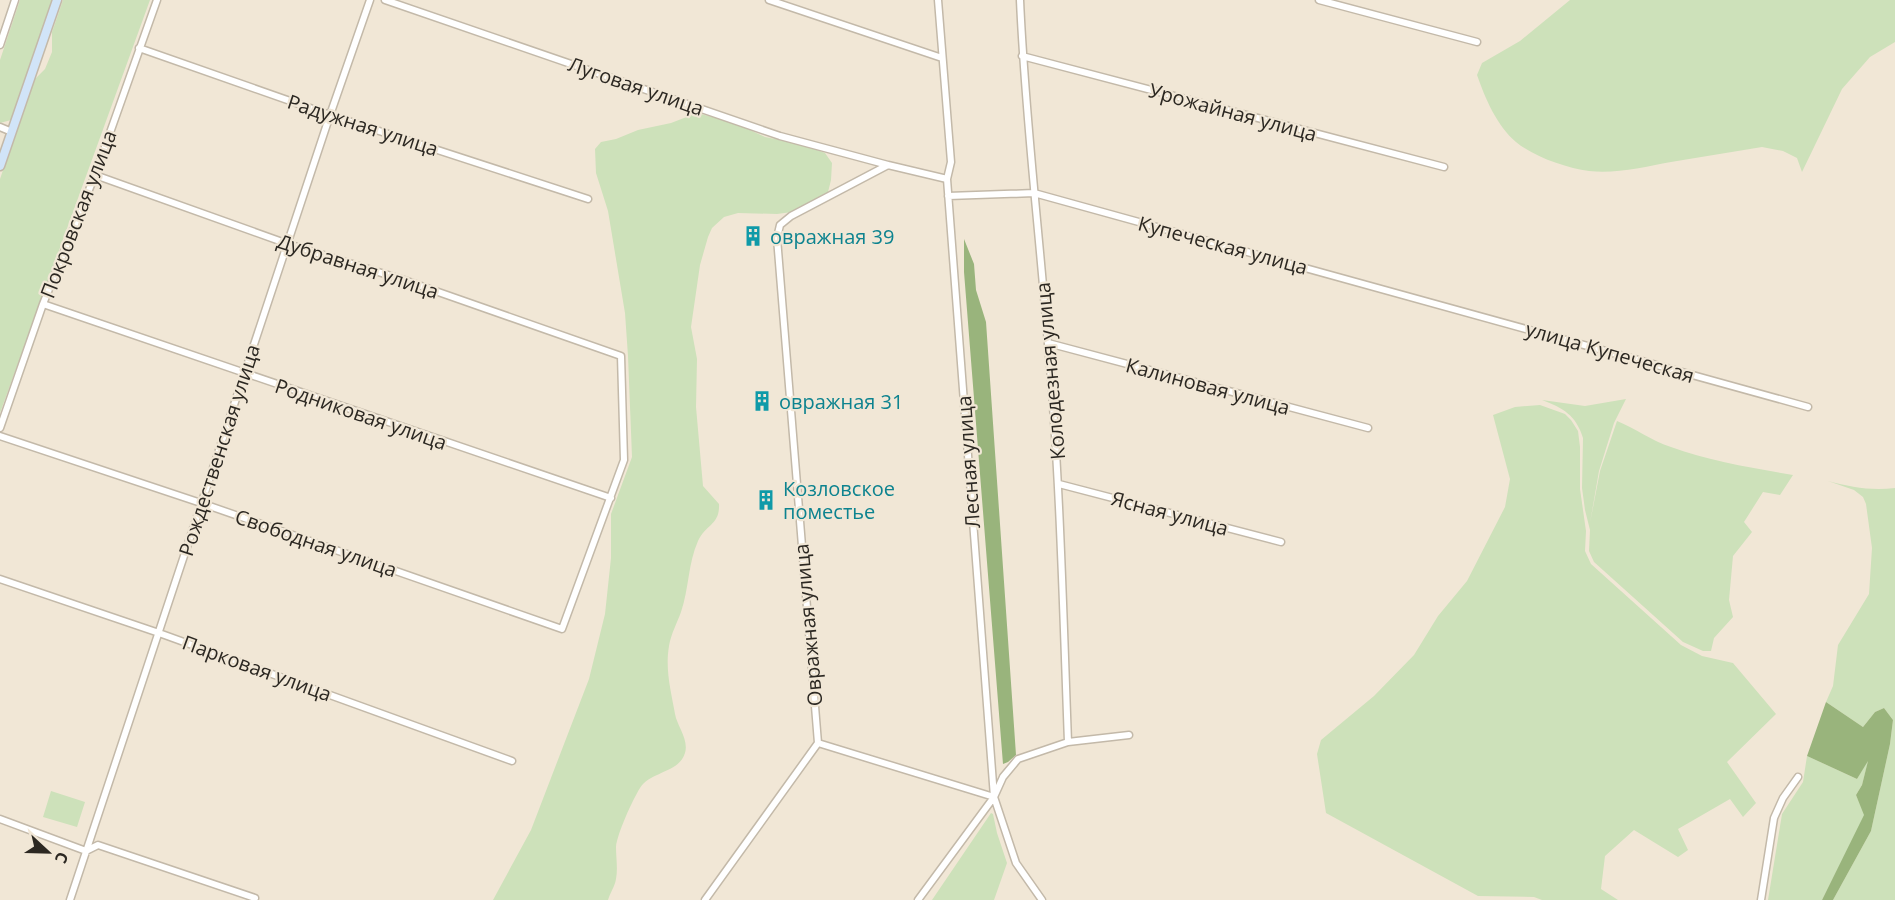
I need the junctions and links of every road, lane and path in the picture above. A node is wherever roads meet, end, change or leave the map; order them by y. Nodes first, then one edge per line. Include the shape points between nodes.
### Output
1 (15, 0) edge
2 (57, 0) edge
3 (157, 0) edge
4 (370, 0) edge
5 (385, 0) edge
6 (769, 0) edge
7 (938, 0) edge
8 (1020, 0) edge
9 (1320, 0) edge
10 (1477, 42) dead end
11 (0, 45) edge
12 (139, 48) junction
13 (1022, 56) junction
14 (942, 58) junction
15 (330, 115) junction
16 (0, 127) edge
17 (12, 132) junction
18 (888, 165) junction
19 (0, 166) edge
20 (1444, 167) dead end
21 (95, 175) junction
22 (947, 179) junction
23 (1034, 193) junction
24 (948, 196) junction
25 (588, 199) dead end
26 (288, 244) junction
27 (1413, 298) joint
28 (44, 304) junction
29 (1048, 343) junction
30 (244, 374) junction
31 (1808, 407) dead end
32 (0, 428) edge
33 (1368, 428) dead end
34 (0, 436) edge
35 (1059, 484) junction
36 (611, 498) junction
37 (201, 503) junction
38 (1281, 542) dead end
39 (0, 579) edge
40 (159, 633) junction
41 (1129, 735) dead end
42 (1068, 742) junction
43 (818, 743) junction
44 (512, 760) dead end
45 (1798, 777) dead end
46 (994, 797) junction
47 (0, 819) edge
48 (86, 851) junction
49 (255, 898) dead end
50 (70, 900) edge
51 (705, 900) edge
52 (918, 900) edge
53 (1042, 900) edge
54 (1761, 900) edge

1 - 11 street
2 - 17 main road
3 - 12 street, Покровская улица
4 - 15 street, Рождественская улица
5 - 18 street, Луговая улица via 780,136
6 - 14 street
7 - 14 street, Лесная улица
8 - 13 street, Колодезная улица
9 - 10 street
12 - 15 street, Радужная улица
12 - 21 street, Покровская улица
13 - 20 street, Урожайная улица
13 - 23 street, Колодезная улица
14 - 22 street, Лесная улица via 951,162
15 - 25 street, Радужная улица
15 - 26 street, Рождественская улица
16 - 17 street
17 - 19 main road
18 - 22 street
18 - 43 street, Овражная улица via 791,216 780,225 777,238
21 - 26 street, Дубравная улица
21 - 28 street, Покровская улица
22 - 24 street, Лесная улица
23 - 24 street, Купеческая улица
23 - 27 street, Купеческая улица
23 - 29 street, Колодезная улица
24 - 46 street, Лесная улица
26 - 30 street, Рождественская улица
26 - 36 street, Дубравная улица via 621,356 624,460
27 - 31 street, улица Купеческая
28 - 30 street, Родниковая улица
28 - 32 street, Покровская улица
29 - 33 street, Калиновая улица
29 - 35 street, Колодезная улица
30 - 36 street, Родниковая улица
30 - 37 street, Рождественская улица
34 - 37 street, Свободная улица
35 - 38 street, Ясная улица
35 - 42 street, Колодезная улица
36 - 37 street, Свободная улица via 562,629
37 - 40 street, Рождественская улица
39 - 40 street, Парковая улица
40 - 44 street, Парковая улица
40 - 48 street, Рождественская улица
41 - 42 street
42 - 46 street via 1018,759 1003,777
43 - 46 street
43 - 51 street
45 - 54 street via 1774,818
46 - 52 street
46 - 53 street, Лесная улица via 1016,863
47 - 48 street
48 - 49 street via 98,845
48 - 50 street, Рождественская улица

